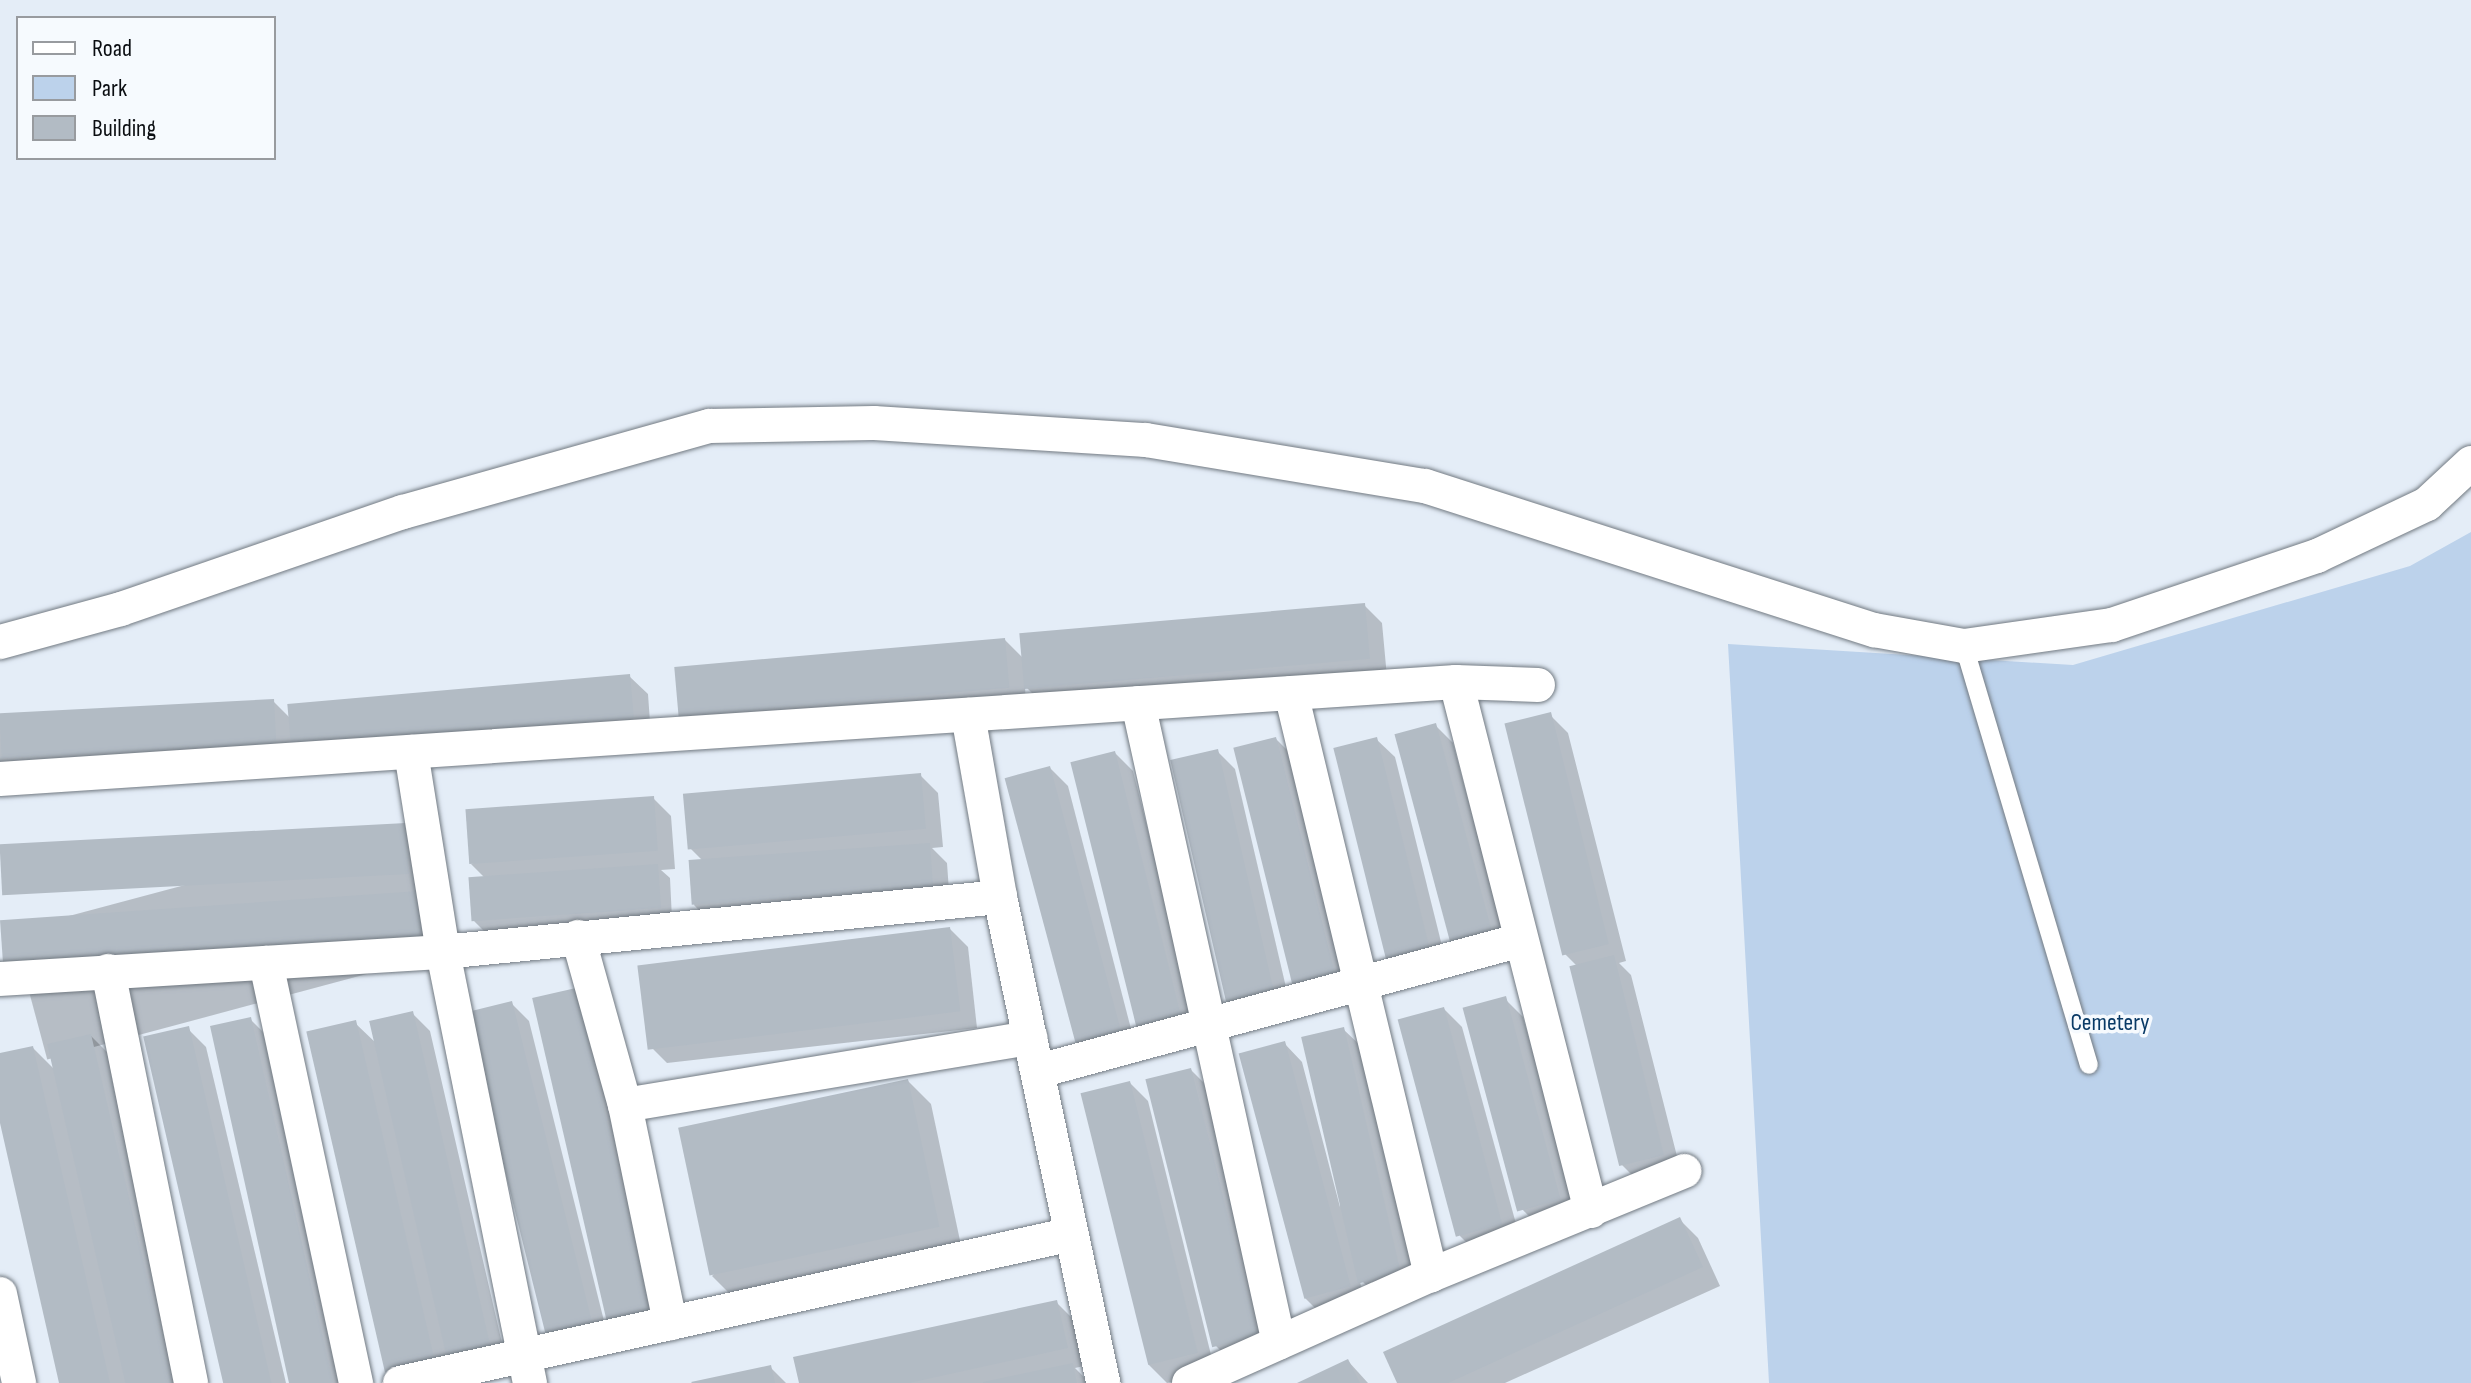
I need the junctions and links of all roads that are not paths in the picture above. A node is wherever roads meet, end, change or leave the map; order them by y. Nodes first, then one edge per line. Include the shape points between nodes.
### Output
1 (2471, 463) edge
2 (2471, 497) edge
3 (2427, 504) junction
4 (0, 642) edge
5 (1964, 646) junction
6 (1456, 682) junction
7 (1538, 685) dead end
8 (1291, 693) junction
9 (1138, 703) junction
10 (968, 715) junction
11 (411, 752) junction
12 (0, 779) edge
13 (1000, 897) junction
14 (578, 937) junction
15 (1521, 940) junction
16 (443, 952) junction
17 (266, 963) junction
18 (108, 971) junction
19 (0, 979) edge
20 (1360, 988) junction
21 (1207, 1029) junction
22 (1030, 1038) junction
23 (2089, 1065) dead end
24 (1039, 1071) junction
25 (625, 1105) junction
26 (1684, 1171) dead end
27 (1591, 1211) junction
28 (1072, 1234) junction
29 (1431, 1275) junction
30 (1, 1305) edge
31 (670, 1323) junction
32 (1279, 1343) junction
33 (526, 1370) edge
34 (19, 1383) edge
35 (191, 1383) edge
36 (356, 1383) edge
37 (400, 1383) edge
38 (1103, 1383) edge
39 (1189, 1383) edge

1 - 3 street
2 - 3 street
3 - 5 street via 2317,556 2112,625
4 - 5 street via 121,609 403,512 695,429 874,423 1146,440 1425,486 1874,630
5 - 23 lane
6 - 7 street
6 - 8 street
6 - 15 street
8 - 9 street
8 - 20 street
9 - 10 street
9 - 21 street
10 - 11 street
10 - 13 street
11 - 12 street
11 - 16 street
13 - 14 street
13 - 22 street
14 - 16 street
14 - 25 street
15 - 20 street
15 - 27 street
16 - 17 street
16 - 33 street
17 - 18 street
17 - 36 street
18 - 19 street
18 - 35 street
20 - 21 street
20 - 29 street
21 - 24 street
21 - 32 street
22 - 24 street
22 - 25 street
24 - 28 street
25 - 31 street
26 - 27 street
27 - 29 street
28 - 31 street
28 - 38 street
29 - 32 street
30 - 34 street
31 - 33 street
32 - 39 street
33 - 37 street

